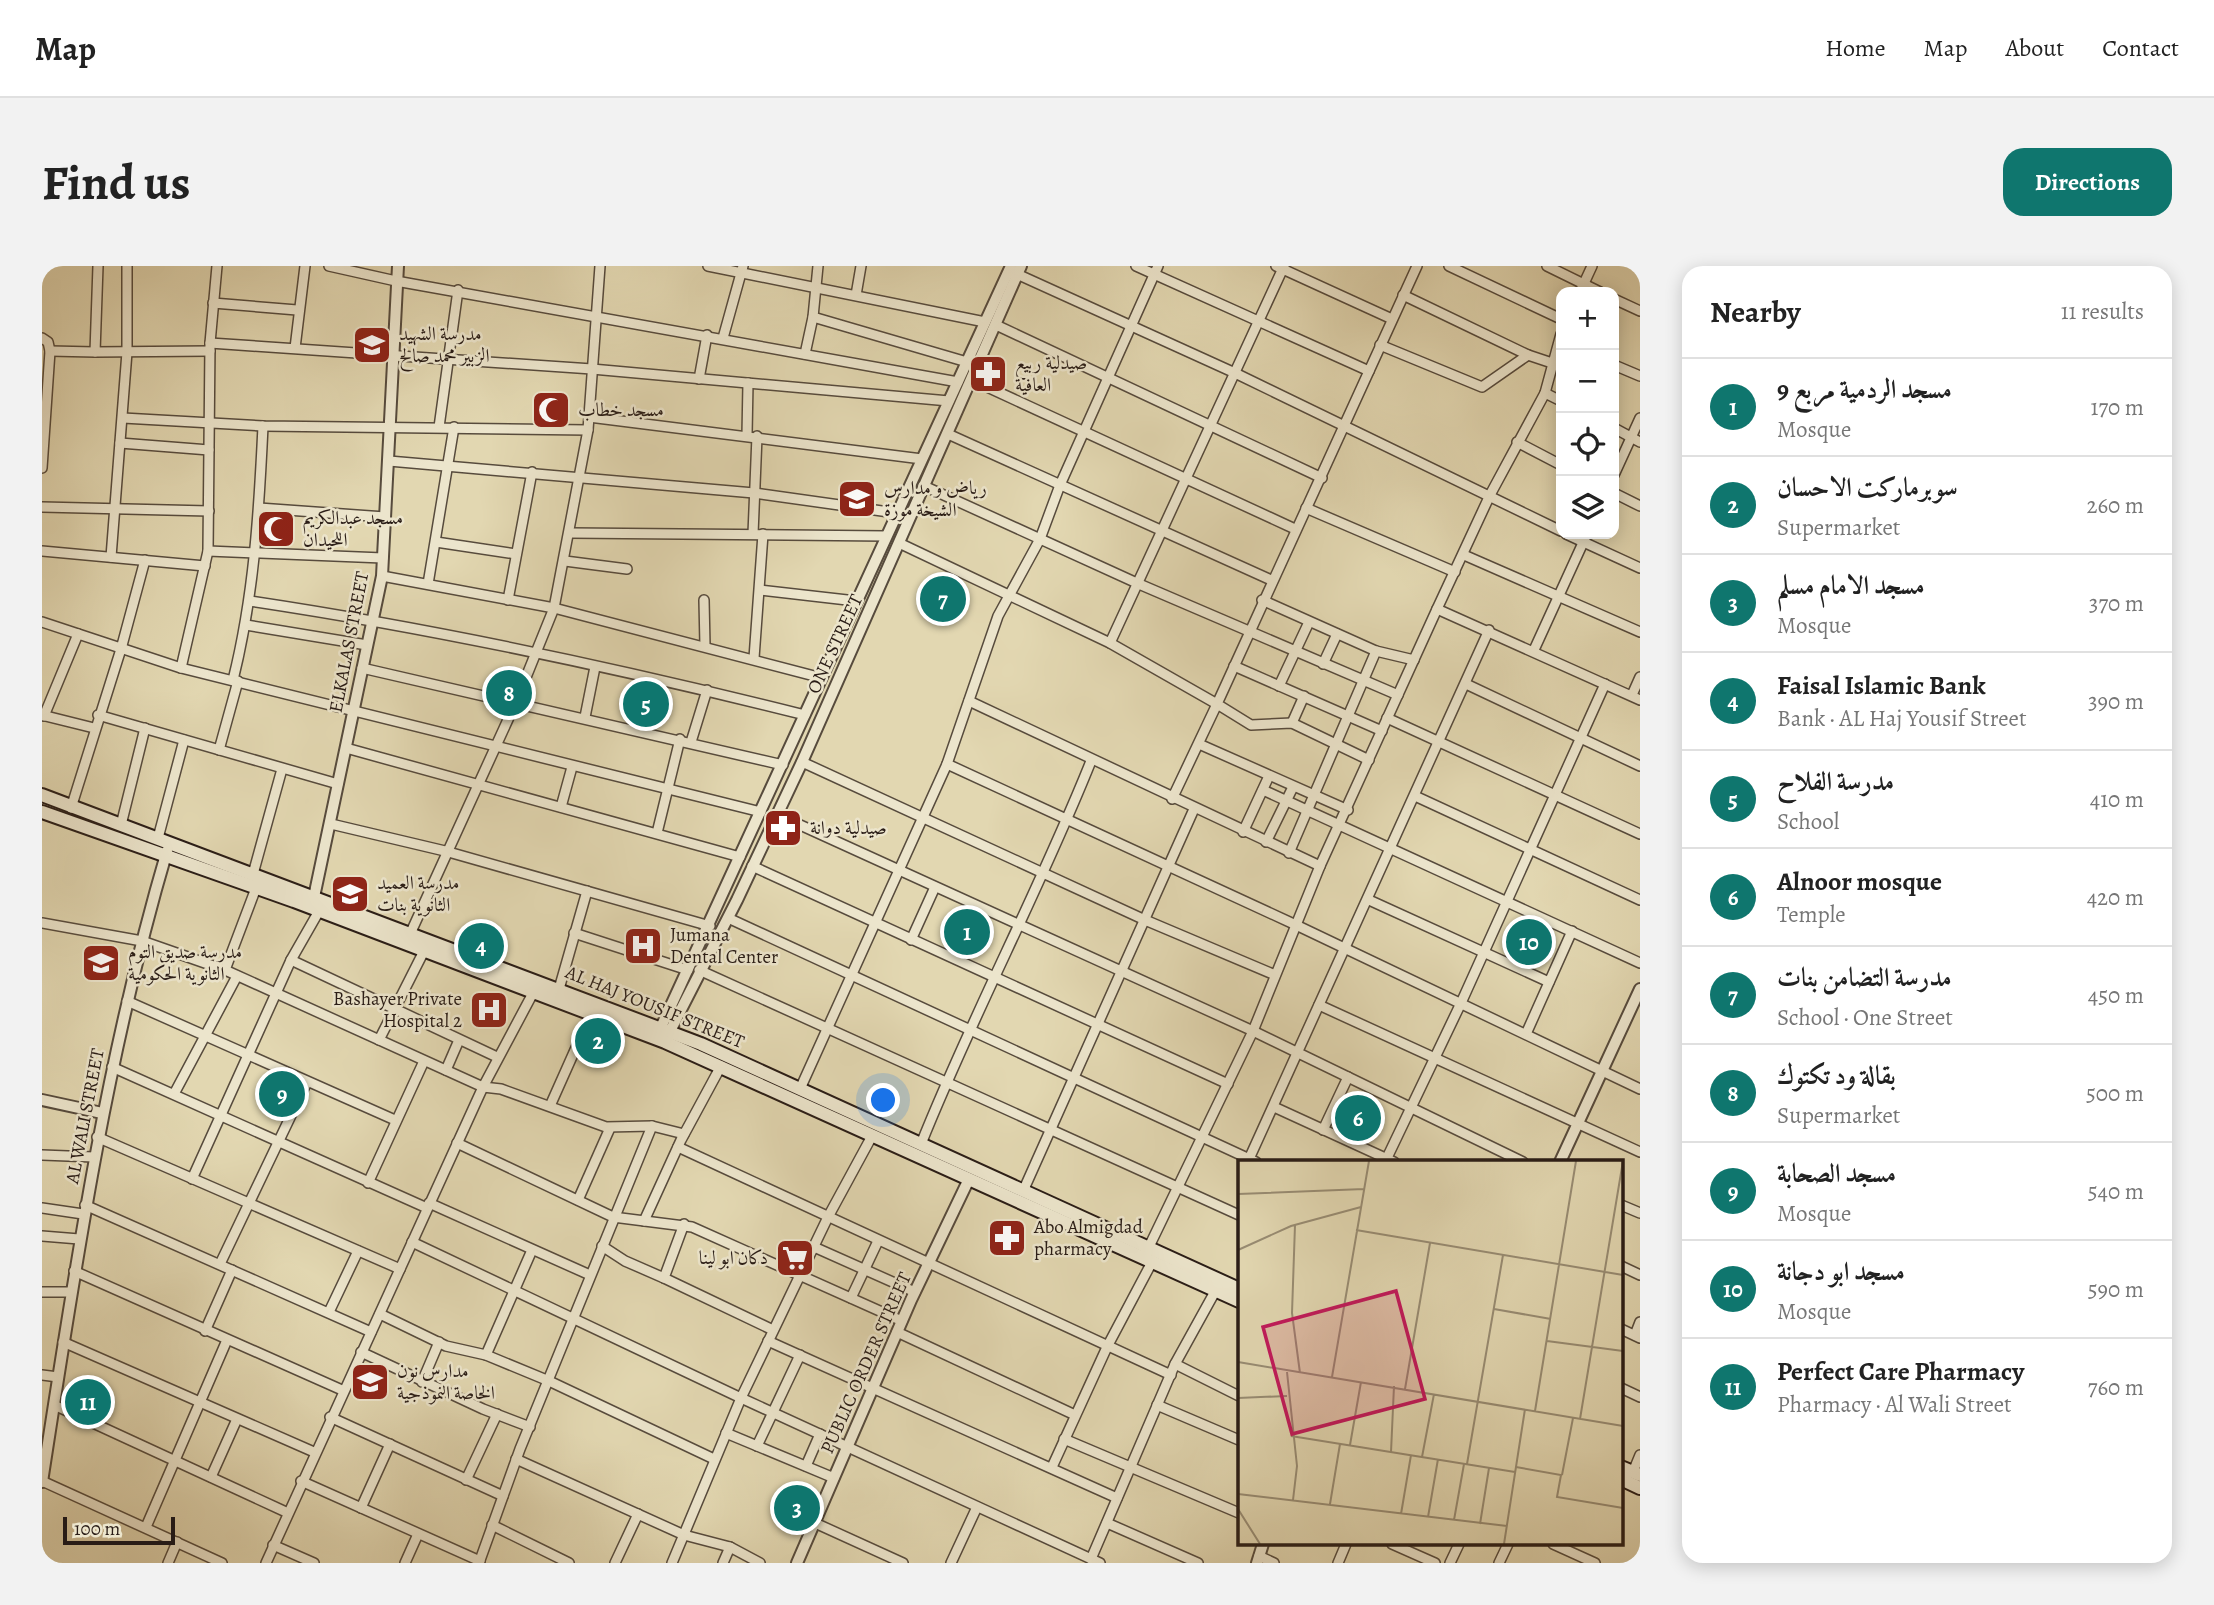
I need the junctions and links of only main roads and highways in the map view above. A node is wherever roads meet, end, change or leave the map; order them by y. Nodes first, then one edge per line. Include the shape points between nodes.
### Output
1 (42, 795) edge
2 (42, 812) edge
3 (164, 845) junction
4 (663, 1035) junction
5 (1148, 1256) junction
6 (1219, 1285) junction
7 (1238, 1289) edge
8 (1238, 1300) edge
9 (1622, 1479) edge
10 (1640, 1488) edge

1 - 3 main road, AL HAJ YOUSIF STREET
2 - 3 main road, AL HAJ YOUSIF STREET
3 - 4 main road, AL HAJ YOUSIF STREET via 411,932
3 - 4 main road, AL HAJ YOUSIF STREET via 256,888 533,993
4 - 5 main road, AL HAJ YOUSIF STREET via 872,1136
4 - 5 main road, AL HAJ YOUSIF STREET via 800,1089 1024,1189
5 - 6 main road, AL HAJ YOUSIF STREET
6 - 7 main road, AL HAJ YOUSIF STREET
6 - 8 main road, AL HAJ YOUSIF STREET
9 - 10 main road

